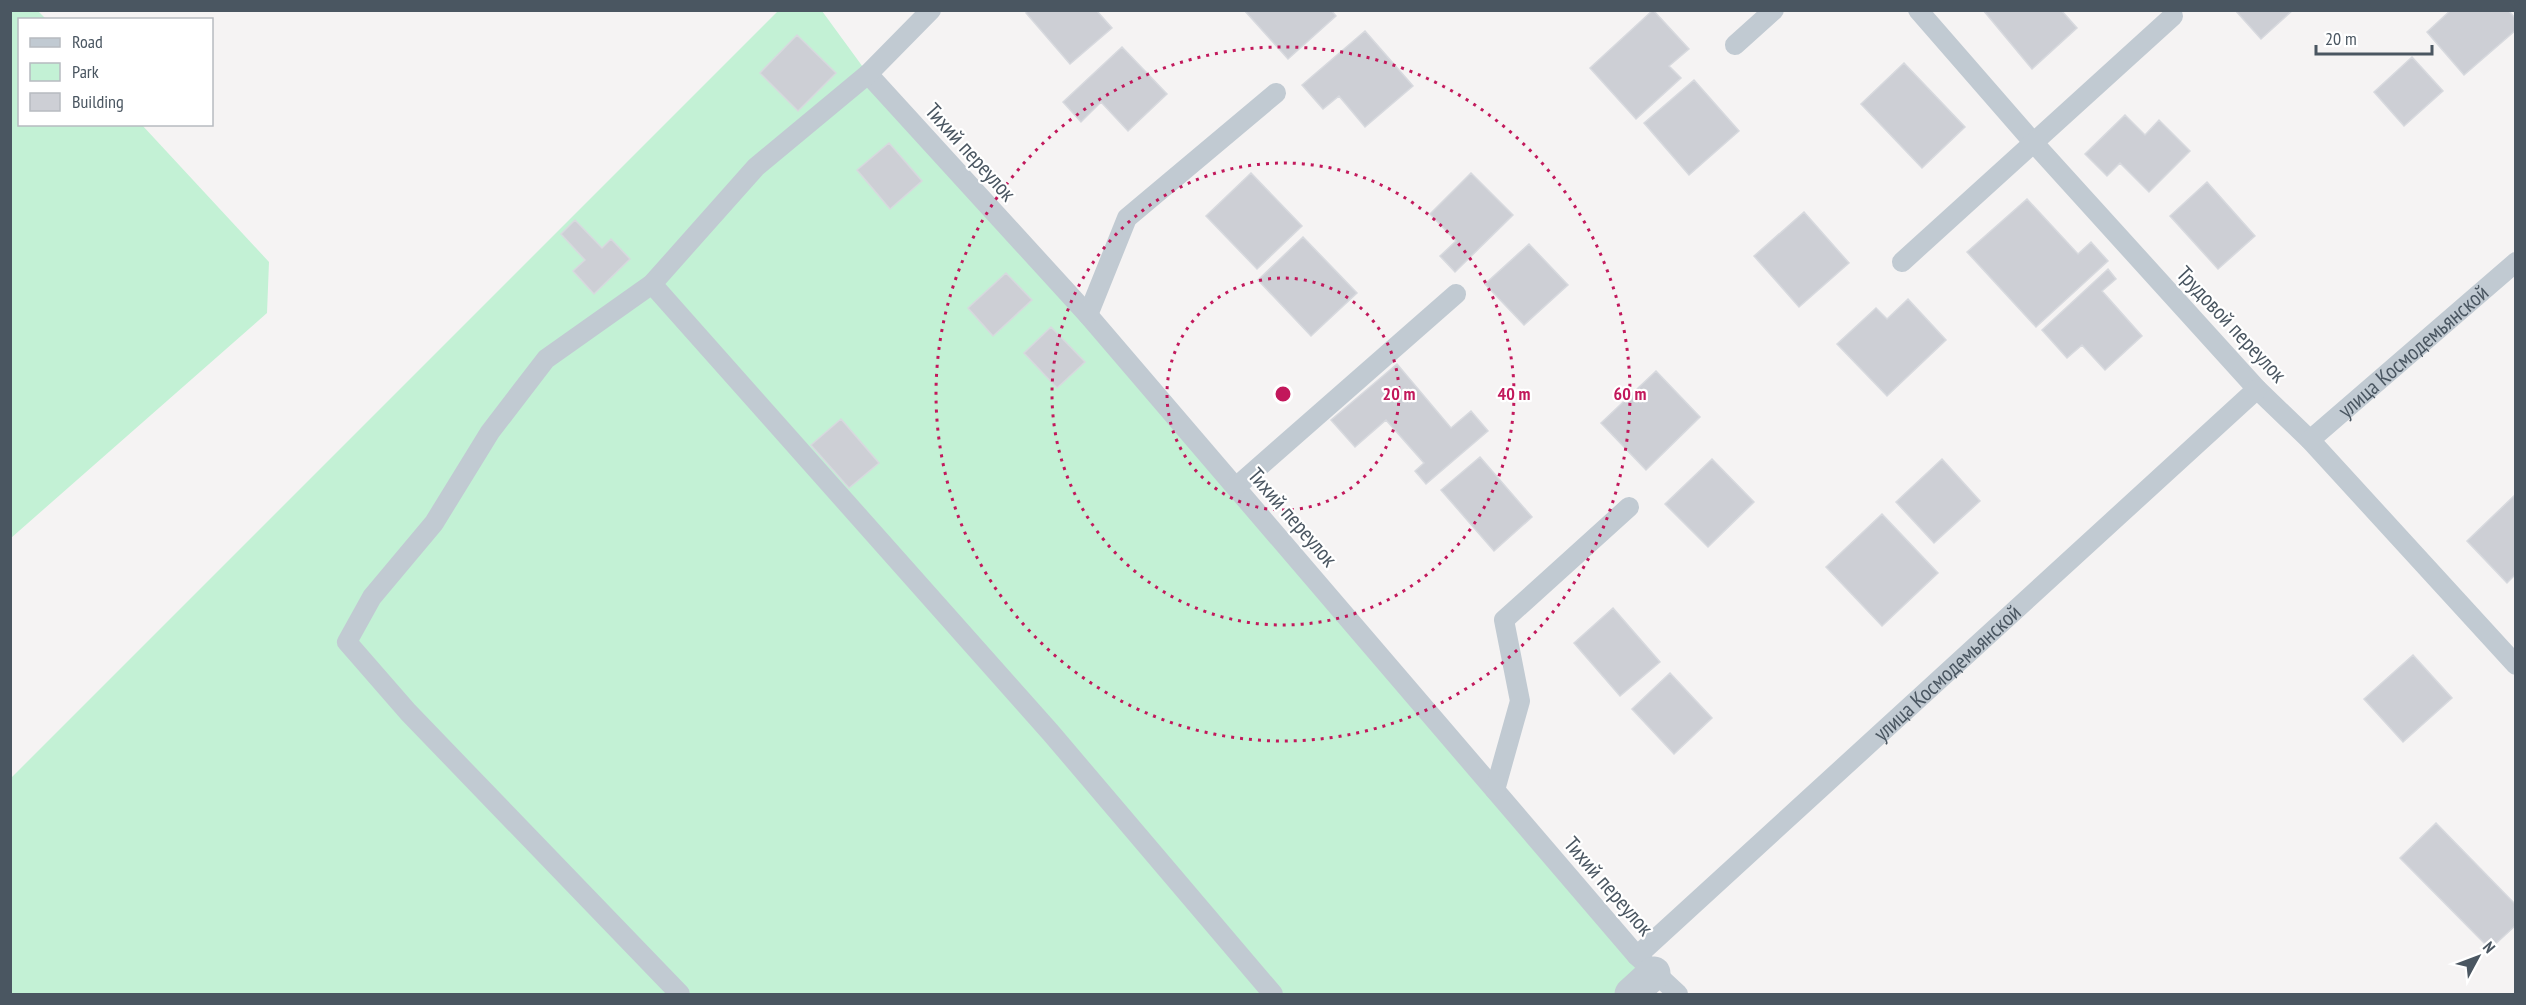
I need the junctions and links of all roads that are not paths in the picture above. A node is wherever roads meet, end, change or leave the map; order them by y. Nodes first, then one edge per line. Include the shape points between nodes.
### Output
1 (931, 10) edge
2 (1774, 10) edge
3 (1918, 10) edge
4 (2173, 16) dead end
5 (1736, 45) dead end
6 (868, 74) junction
7 (1276, 93) dead end
8 (2033, 142) junction
9 (1902, 262) dead end
10 (2516, 262) edge
11 (652, 284) junction
12 (1456, 294) dead end
13 (1088, 315) junction
14 (2257, 389) junction
15 (2310, 440) junction
16 (1236, 487) junction
17 (1629, 507) dead end
18 (2516, 665) edge
19 (1495, 790) junction
20 (1641, 975) edge
21 (680, 994) edge
22 (1273, 994) edge
23 (1678, 994) edge

1 - 6 lane
2 - 5 lane
3 - 8 lane, Трудовой переулок
4 - 8 lane
6 - 11 lane via 756,167
6 - 13 lane, Тихий переулок
7 - 13 lane via 1127,218
8 - 9 lane
8 - 14 lane, Трудовой переулок
10 - 15 lane, улица Космодемьянской
11 - 21 lane via 546,359 490,432 434,523 372,597 347,642 408,712
11 - 22 lane via 1051,733
12 - 16 lane
13 - 16 lane, Тихий переулок
14 - 15 lane, Трудовой переулок
14 - 20 lane, улица Космодемьянской
15 - 18 lane, Трудовой переулок
16 - 19 lane, Тихий переулок
17 - 19 lane via 1504,620 1520,701
19 - 20 lane, Тихий переулок
20 - 23 lane, Тихий переулок

